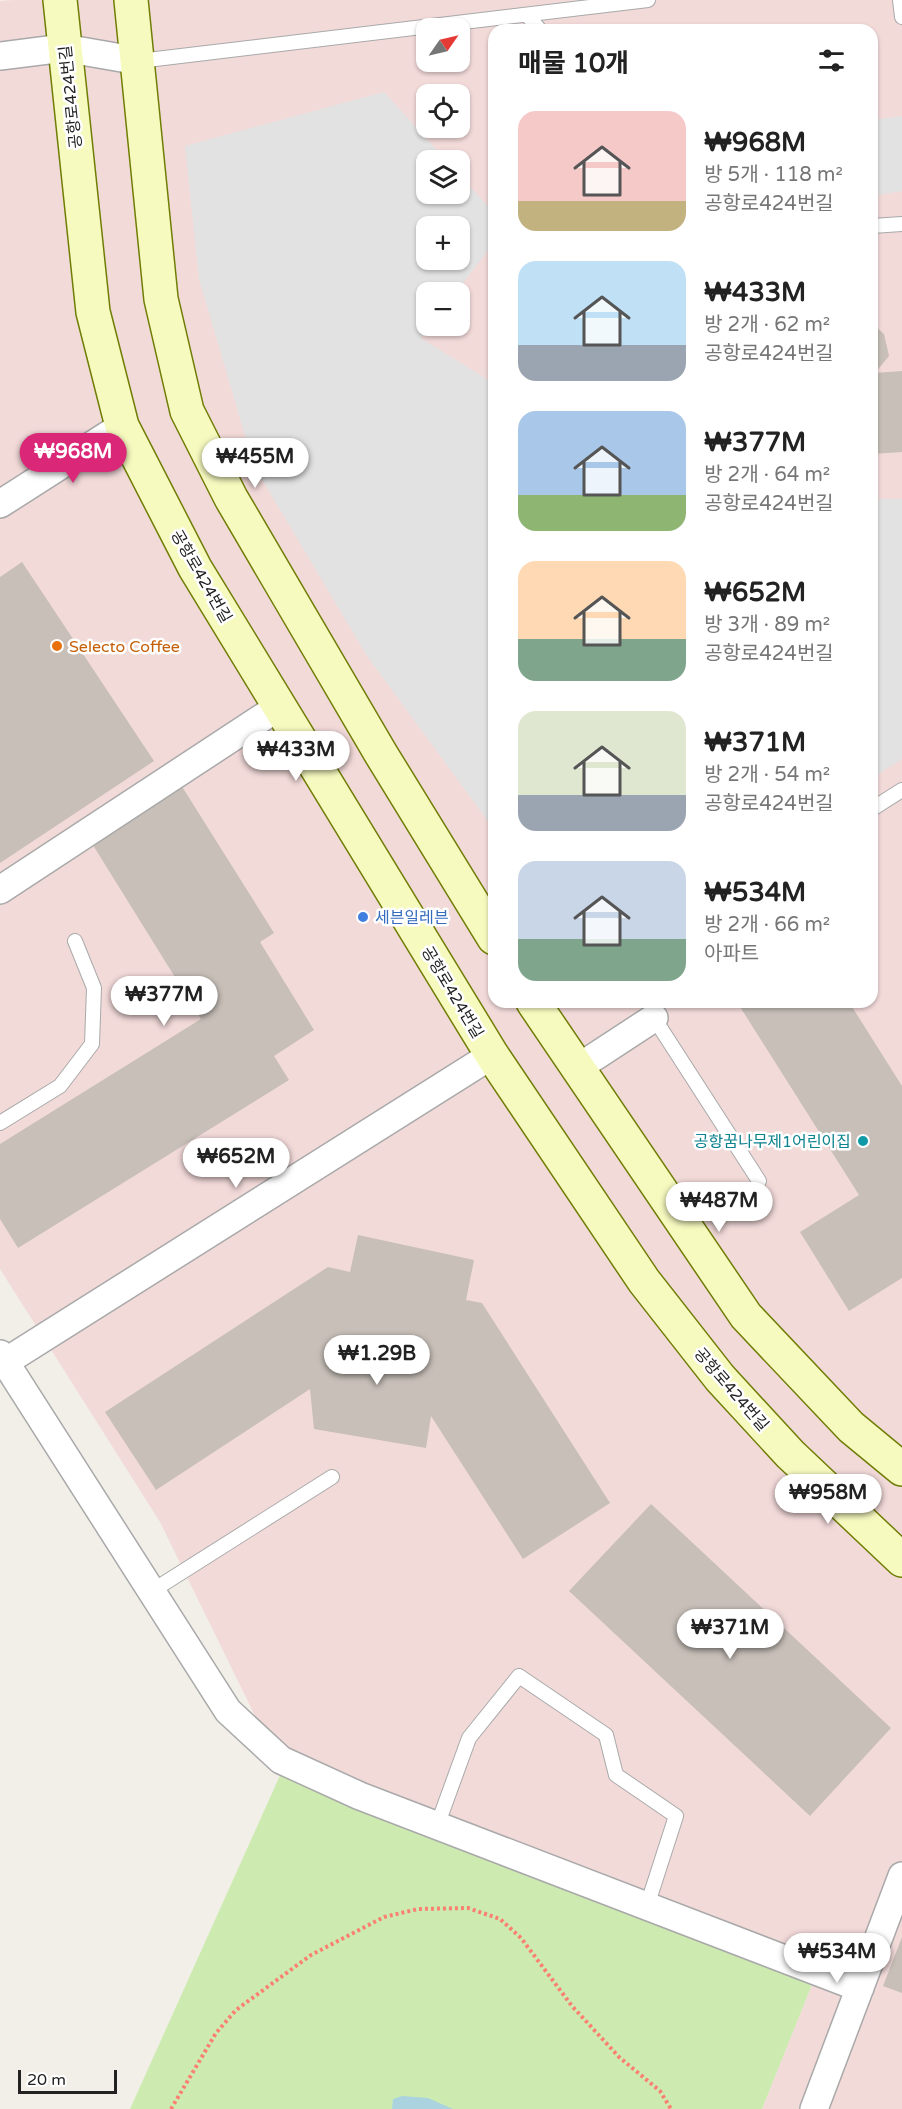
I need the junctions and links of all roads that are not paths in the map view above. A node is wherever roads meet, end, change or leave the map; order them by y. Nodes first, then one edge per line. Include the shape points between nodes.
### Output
1 (60, 0) edge
2 (131, 0) edge
3 (648, 0) edge
4 (900, 0) edge
5 (527, 15) junction
6 (902, 17) edge
7 (535, 24) edge
8 (64, 48) junction
9 (0, 56) edge
10 (138, 61) junction
11 (902, 224) edge
12 (878, 226) edge
13 (122, 426) junction
14 (0, 504) edge
15 (280, 706) junction
16 (902, 790) edge
17 (878, 805) edge
18 (0, 890) edge
19 (488, 928) edge
20 (75, 941) dead end
21 (536, 1008) edge
22 (655, 1010) edge
23 (492, 1055) junction
24 (576, 1069) junction
25 (0, 1123) edge
26 (759, 1181) dead end
27 (3, 1358) edge
28 (902, 1468) edge
29 (332, 1477) dead end
30 (902, 1560) edge
31 (152, 1591) junction
32 (437, 1826) junction
33 (902, 1876) edge
34 (647, 1906) junction
35 (860, 1988) junction
36 (814, 2109) edge

1 - 8 street, 공항로424번길
2 - 10 street
3 - 5 lane
4 - 6 lane
5 - 7 lane
5 - 10 lane
8 - 9 street
8 - 10 street
8 - 13 street, 공항로424번길 via 93,312
10 - 19 street via 161,299 187,411 237,508
11 - 12 lane
13 - 14 street
13 - 15 street, 공항로424번길 via 195,568
15 - 18 street
15 - 23 street, 공항로424번길
16 - 17 lane
20 - 25 lane via 94,988 92,1044 60,1086
21 - 24 street
22 - 24 street
22 - 26 lane
23 - 27 street
23 - 30 street, 공항로424번길 via 644,1281 720,1378 790,1454
24 - 28 street via 746,1317 851,1427
27 - 31 street
29 - 31 lane
31 - 32 street via 228,1711 281,1760
32 - 34 street
32 - 34 lane via 470,1738 519,1676 606,1735 616,1775 676,1816
33 - 35 street
34 - 35 street
35 - 36 street

